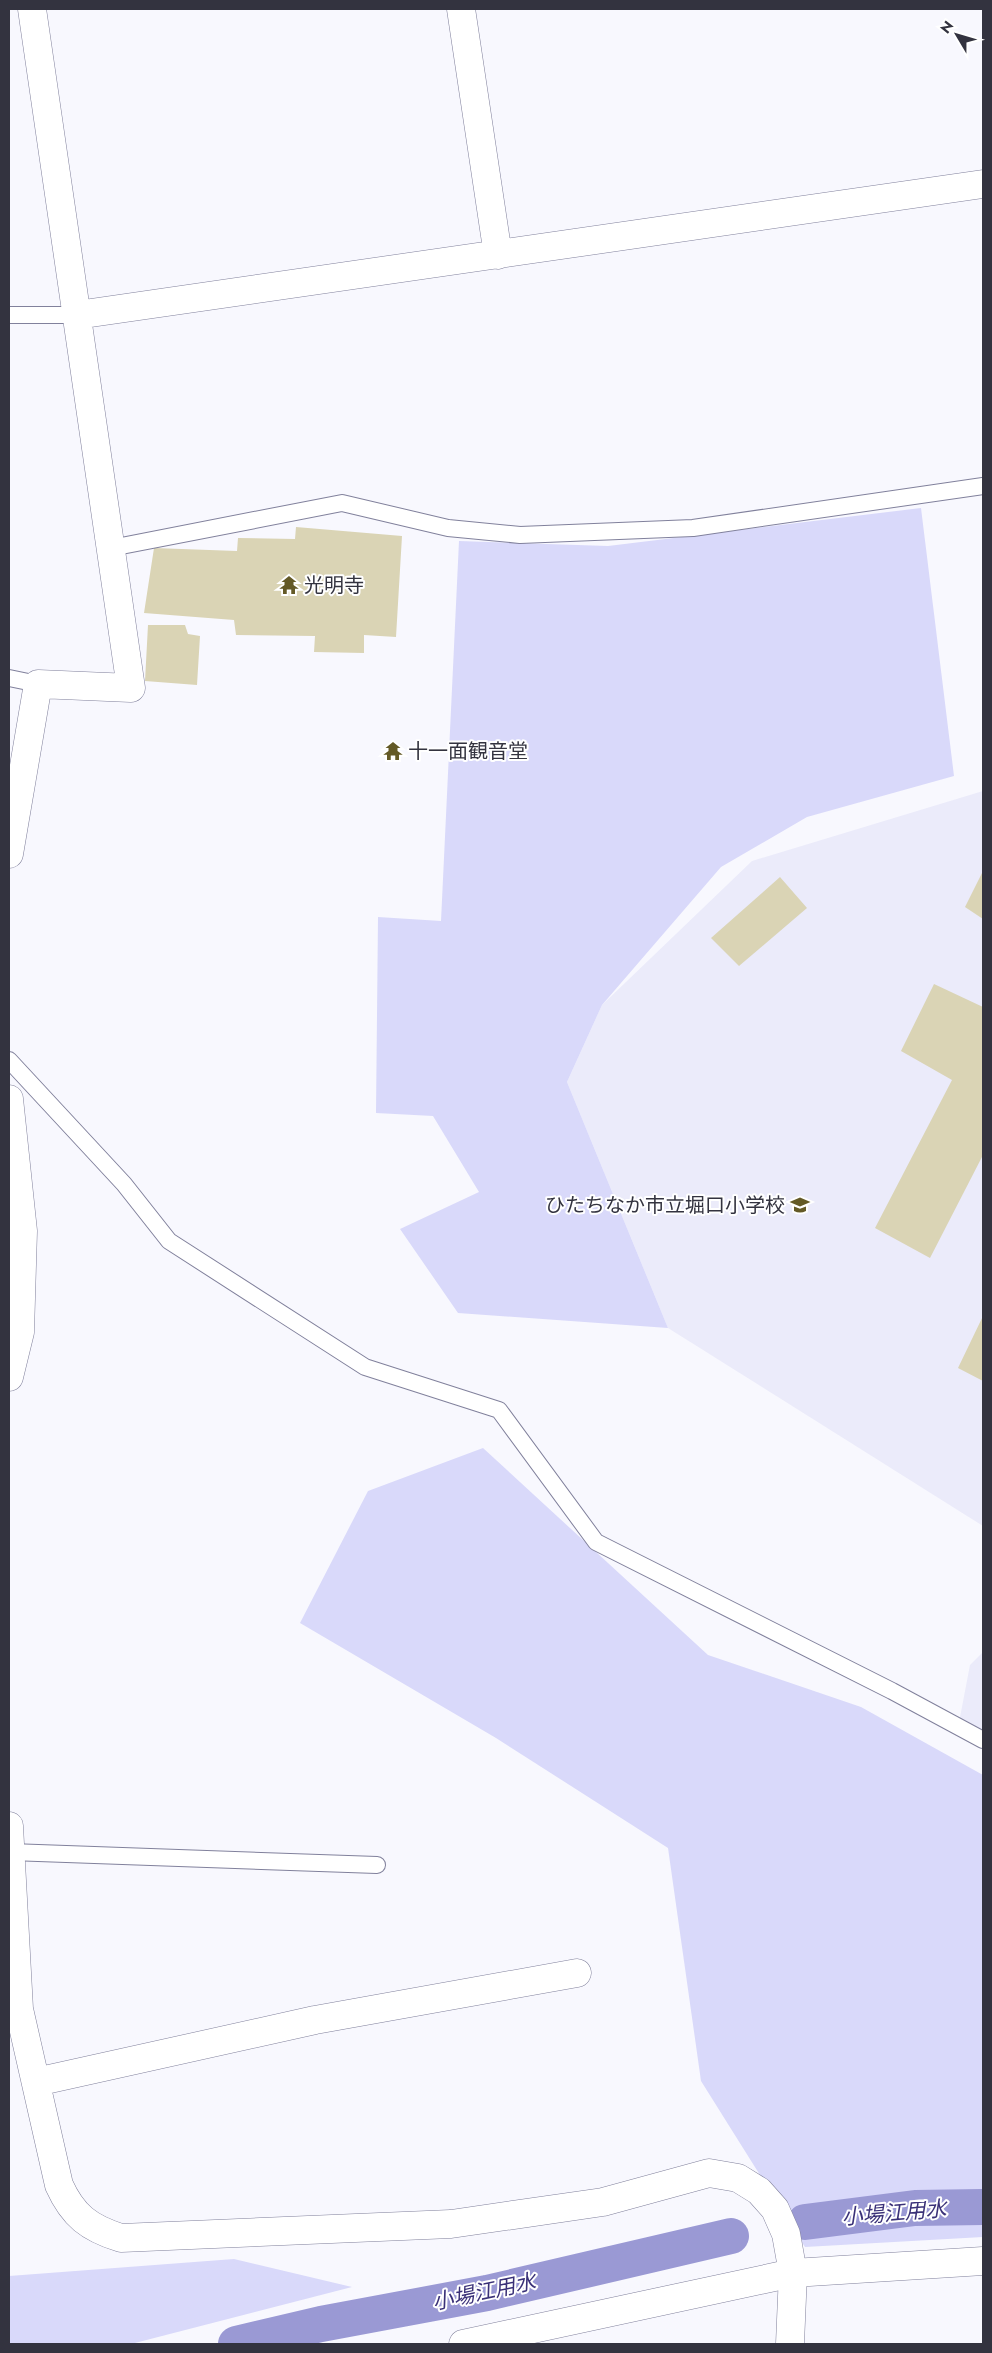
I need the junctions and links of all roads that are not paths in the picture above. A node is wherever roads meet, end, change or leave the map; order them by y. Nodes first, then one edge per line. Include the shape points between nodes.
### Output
1 (32, 9) edge
2 (461, 9) edge
3 (983, 184) edge
4 (498, 255) junction
5 (9, 315) edge
6 (77, 316) junction
7 (983, 486) edge
8 (111, 548) junction
9 (9, 678) edge
10 (38, 684) junction
11 (9, 854) edge
12 (9, 1060) edge
13 (9, 1099) edge
14 (9, 1377) edge
15 (983, 1740) edge
16 (10, 1839) edge
17 (377, 1865) dead end
18 (577, 1973) dead end
19 (14, 2010) edge
20 (36, 2082) junction
21 (983, 2262) edge
22 (793, 2273) junction
23 (463, 2344) edge
24 (790, 2344) edge

1 - 6 street
2 - 4 street
3 - 4 street
4 - 6 street
5 - 6 lane
6 - 8 street
7 - 8 lane via 692,528 520,535 448,528 342,503
8 - 10 street via 131,688
9 - 10 lane
10 - 11 street
12 - 15 lane via 124,1184 170,1241 365,1367 498,1410 596,1542
13 - 14 street via 23,1231 20,1332
16 - 17 lane
16 - 19 street
18 - 20 street via 315,2020
19 - 20 street
20 - 22 street via 59,2185 67,2204 99,2231 121,2238 451,2224 603,2202 709,2173 738,2178 759,2191 775,2209 786,2234
21 - 22 street
22 - 23 street
22 - 24 street

